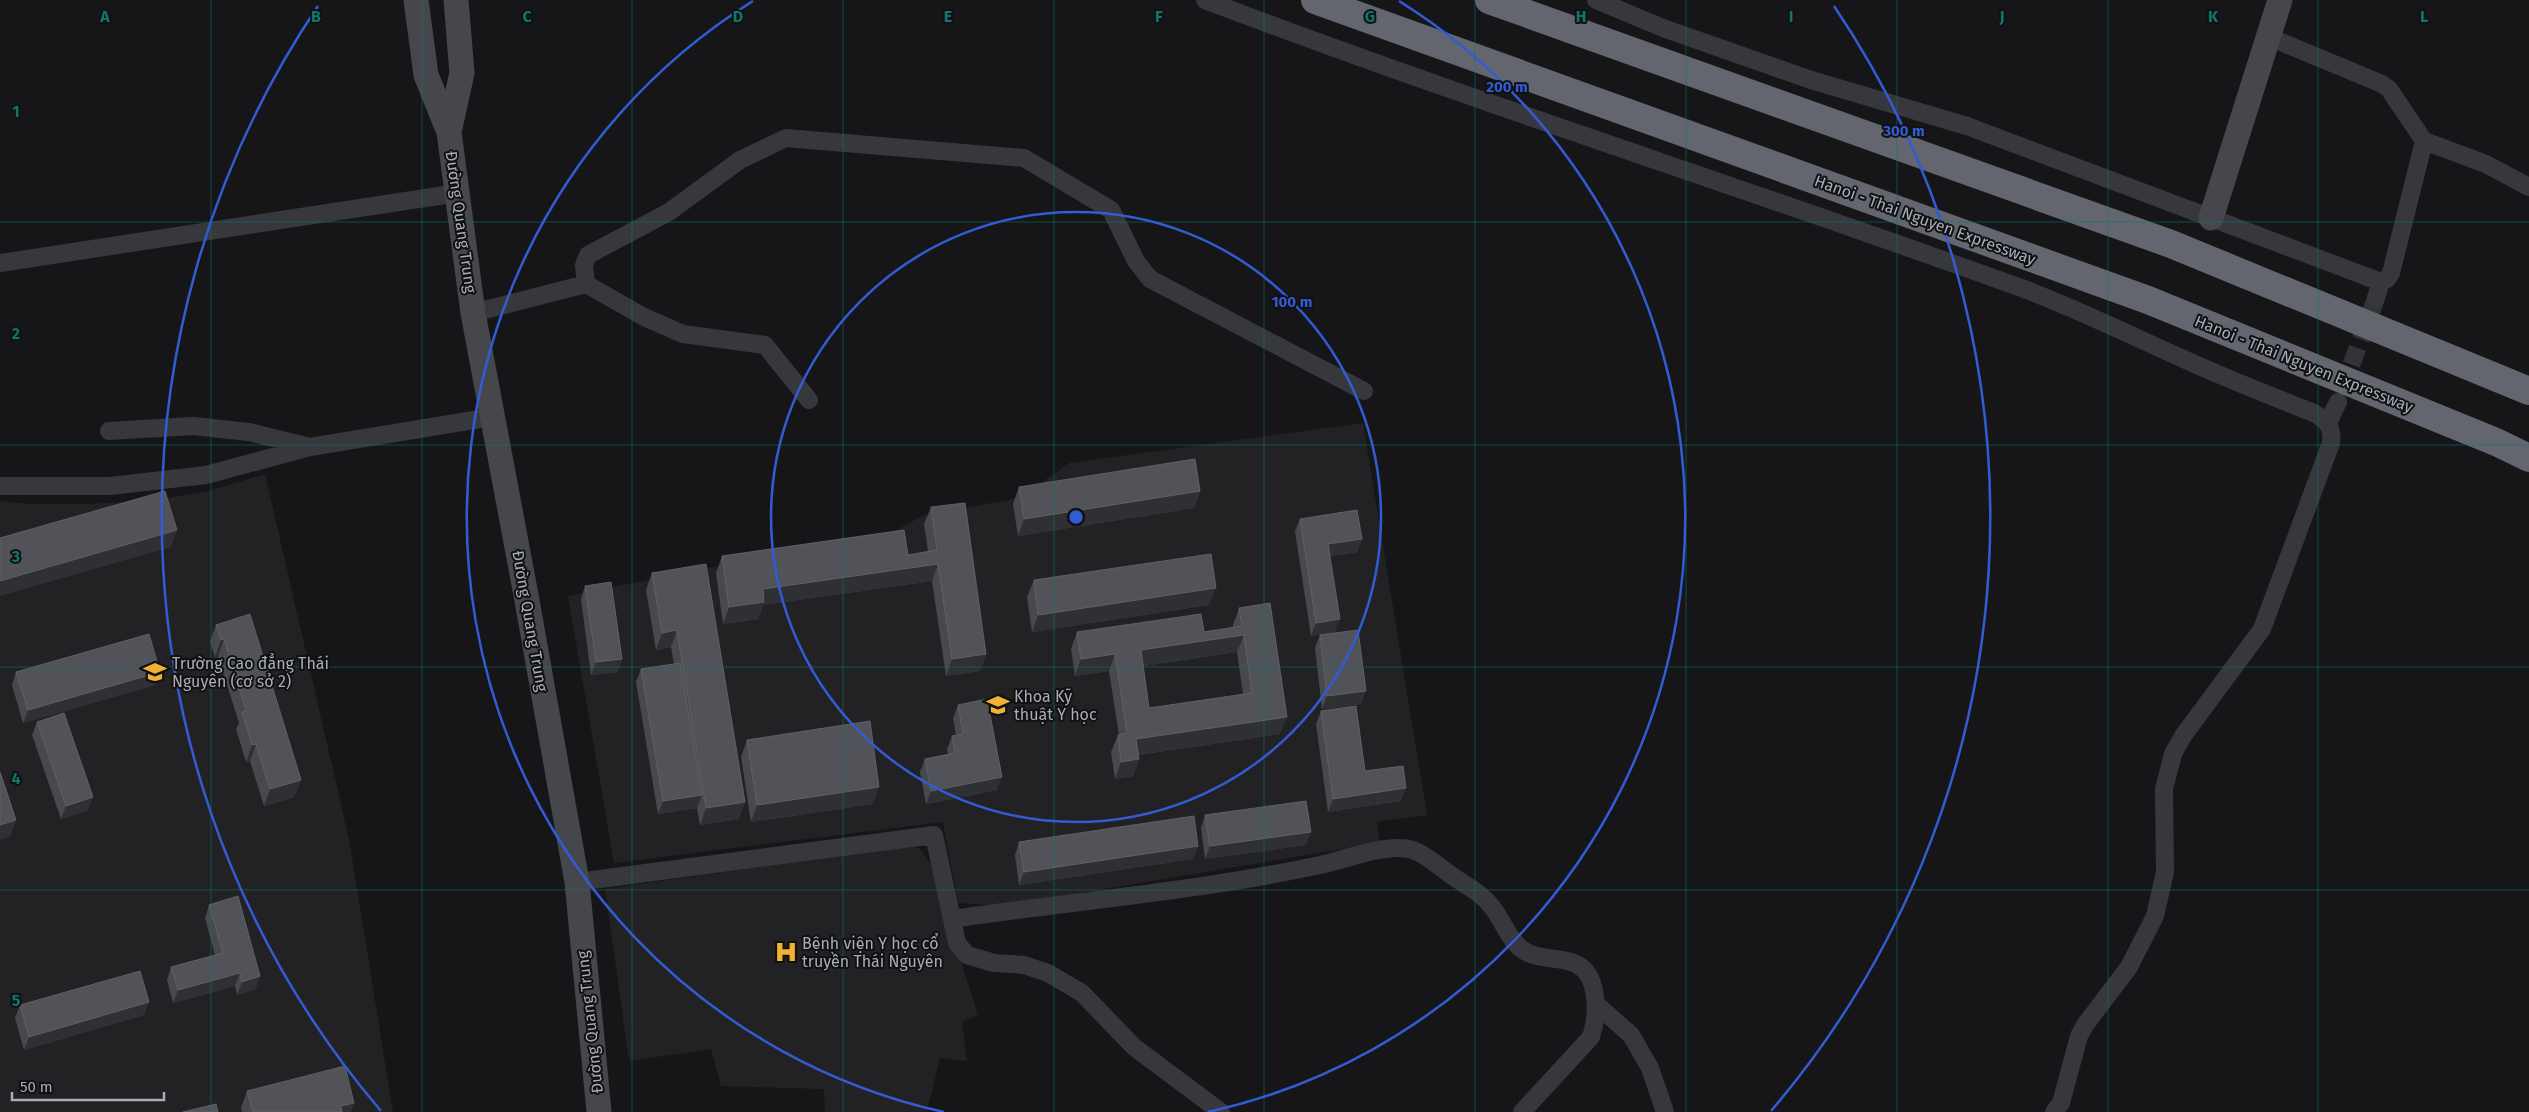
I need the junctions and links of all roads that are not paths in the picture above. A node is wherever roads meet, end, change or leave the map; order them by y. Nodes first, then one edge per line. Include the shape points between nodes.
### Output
1 (416, 0) edge
2 (456, 0) edge
3 (1205, 0) edge
4 (1315, 0) edge
5 (1489, 0) edge
6 (1596, 0) edge
7 (2280, 0) edge
8 (2269, 37) junction
9 (449, 132) junction
10 (2424, 141) junction
11 (2529, 187) edge
12 (458, 193) junction
13 (2211, 218) junction
14 (0, 263) edge
15 (586, 284) junction
16 (473, 313) junction
17 (1364, 391) dead end
18 (2529, 391) edge
19 (809, 400) dead end
20 (2338, 402) tunnel mouth
21 (492, 417) junction
22 (2328, 423) junction
23 (109, 431) dead end
24 (310, 447) junction
25 (2529, 458) edge
26 (0, 486) edge
27 (577, 882) junction
28 (952, 919) junction
29 (1596, 1004) junction
30 (599, 1112) edge
31 (1221, 1112) edge
32 (1522, 1112) edge
33 (1665, 1112) edge
34 (2054, 1112) edge

1 - 9 main road, Đường Quang Trung via 426,76
2 - 9 main road, Đường Quang Trung via 462,73
3 - 22 street via 1456,92 1695,172 2026,290 2112,324 2186,360 2314,413
4 - 25 highway, Hanoi - Thai Nguyen Expressway via 2148,300
5 - 18 highway via 2171,244
6 - 13 street via 1663,28 1812,80 1967,126
7 - 8 main road
8 - 10 street via 2382,84 2389,89
8 - 13 main road
9 - 12 main road, Đường Quang Trung
10 - 11 street via 2486,164
10 - 13 street via 2391,273 2378,290
12 - 14 street
12 - 16 main road, Đường Quang Trung
15 - 16 street
15 - 17 street via 584,265 588,255 669,212 740,160 786,138 1024,158 1111,210 1136,261 1150,279
15 - 19 street via 644,317 683,334 765,346
16 - 21 main road, Đường Quang Trung
20 - 22 street
21 - 24 street
21 - 27 main road, Đường Quang Trung
22 - 34 street via 2332,429 2331,443 2262,628 2173,754 2164,789 2165,872 2155,916 2130,967 2084,1025 2061,1103
23 - 24 street via 193,426 249,432
24 - 26 street via 196,476 110,486
27 - 28 street via 934,835
27 - 30 main road, Đường Quang Trung
28 - 29 street via 1256,878 1386,849 1411,850 1477,890 1492,906 1520,949 1532,955 1573,962 1584,968
28 - 31 street via 957,943 967,955 994,963 1024,965 1048,973 1082,993 1134,1047
29 - 32 street via 1592,1037
29 - 33 street via 1631,1034 1650,1068

